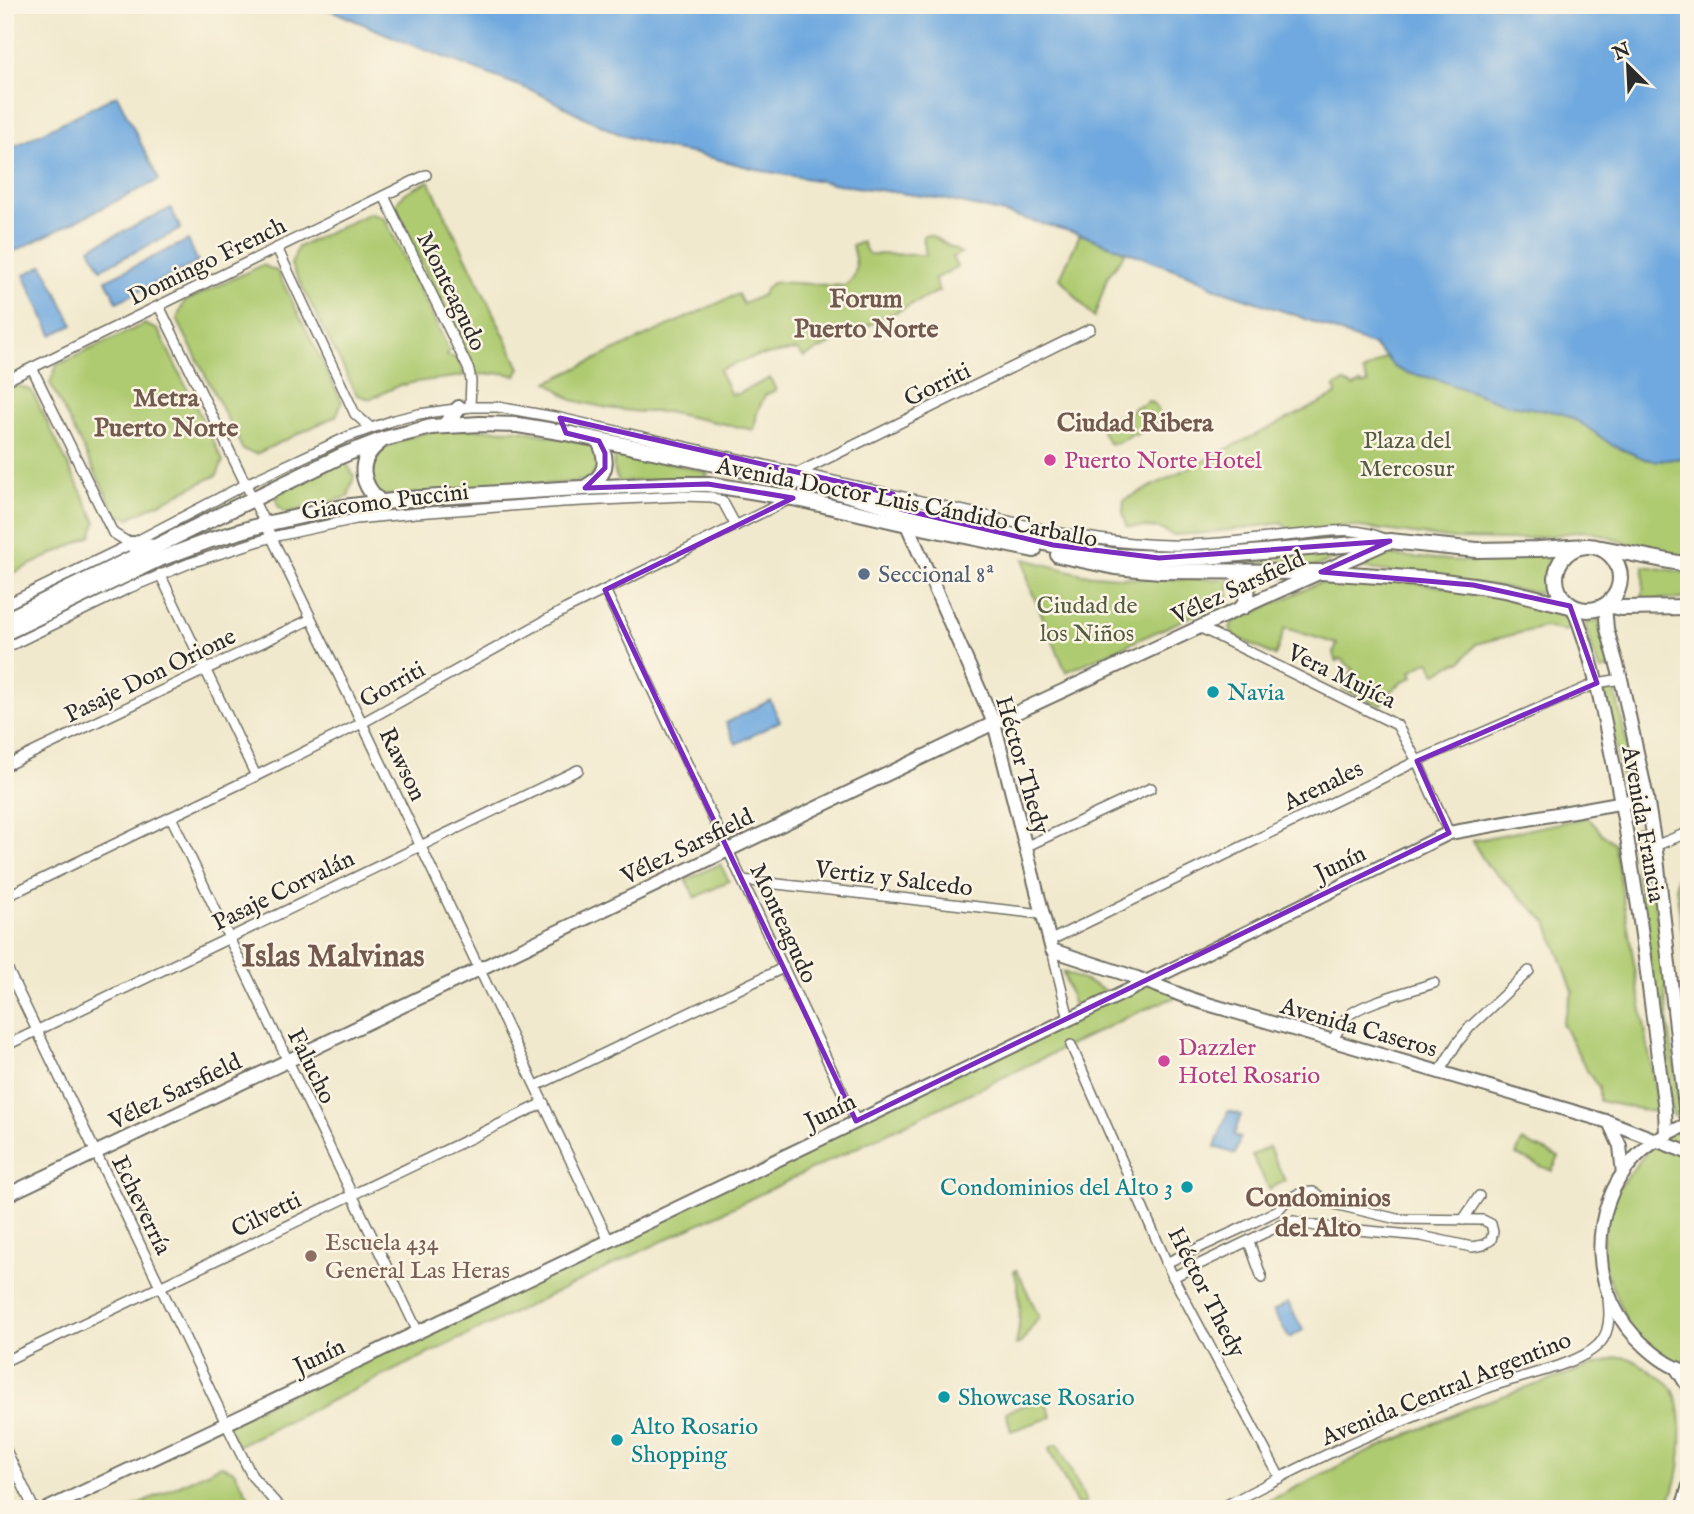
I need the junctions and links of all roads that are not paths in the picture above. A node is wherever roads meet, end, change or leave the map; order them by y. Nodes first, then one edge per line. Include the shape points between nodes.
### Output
1 (426, 175) dead end
2 (384, 196) junction
3 (277, 248) junction
4 (159, 306) junction
5 (1090, 330) dead end
6 (33, 368) junction
7 (5, 381) edge
8 (465, 408) junction
9 (560, 418) junction
10 (445, 425) junction
11 (372, 428) junction
12 (566, 433) junction
13 (384, 439) junction
14 (599, 441) junction
15 (800, 472) junction
16 (246, 484) junction
17 (585, 488) junction
18 (893, 494) junction
19 (793, 498) junction
20 (253, 499) junction
21 (380, 502) junction
22 (343, 507) junction
23 (900, 509) junction
24 (356, 519) junction
25 (907, 524) junction
26 (736, 526) junction
27 (269, 530) junction
28 (1390, 541) junction
29 (131, 544) junction
30 (1592, 546) junction
31 (153, 547) junction
32 (1689, 565) edge
33 (1235, 572) junction
34 (1321, 572) junction
35 (160, 574) junction
36 (605, 590) junction
37 (79, 597) junction
38 (99, 602) junction
39 (5, 605) edge
40 (1606, 606) junction
41 (1243, 607) junction
42 (1572, 607) junction
43 (1689, 607) edge
44 (312, 619) junction
45 (5, 620) edge
46 (1199, 627) junction
47 (5, 633) edge
48 (5, 648) edge
49 (206, 670) junction
50 (1620, 679) junction
51 (1597, 683) junction
52 (362, 723) junction
53 (994, 723) junction
54 (1417, 761) junction
55 (5, 766) edge
56 (579, 769) dead end
57 (256, 776) junction
58 (1151, 788) dead end
59 (1647, 798) junction
60 (1622, 803) junction
61 (171, 817) junction
62 (1653, 832) junction
63 (1689, 832) edge
64 (1449, 833) junction
65 (1627, 837) junction
66 (421, 846) junction
67 (1655, 846) junction
68 (1025, 847) junction
69 (727, 850) junction
70 (742, 880) junction
71 (5, 897) edge
72 (1042, 914) junction
73 (229, 938) junction
74 (1050, 945) junction
75 (5, 964) edge
76 (783, 968) junction
77 (480, 969) junction
78 (1529, 971) dead end
79 (1142, 980) junction
80 (1434, 983) dead end
81 (1069, 1019) junction
82 (37, 1031) junction
83 (1332, 1041) junction
84 (1071, 1045) dead end
85 (5, 1046) edge
86 (288, 1061) junction
87 (1439, 1072) junction
88 (536, 1086) junction
89 (1686, 1086) edge
90 (544, 1103) junction
91 (856, 1121) junction
92 (1609, 1122) junction
93 (1688, 1126) edge
94 (1661, 1137) junction
95 (95, 1153) junction
96 (1689, 1153) edge
97 (1623, 1174) junction
98 (352, 1195) junction
99 (5, 1196) edge
100 (1479, 1196) dead end
101 (1278, 1210) junction
102 (1463, 1220) junction
103 (1287, 1222) junction
104 (610, 1241) junction
105 (1250, 1242) junction
106 (1166, 1263) junction
107 (1173, 1277) junction
108 (1262, 1278) dead end
109 (160, 1286) junction
110 (1607, 1292) junction
111 (418, 1332) junction
112 (5, 1361) edge
113 (1683, 1371) edge
114 (1689, 1388) edge
115 (226, 1424) junction
116 (5, 1448) edge
117 (1280, 1478) junction
118 (1689, 1486) edge
119 (34, 1509) edge
120 (47, 1509) edge
121 (281, 1509) edge
122 (1219, 1509) edge
123 (1680, 1509) edge

1 - 2 street, Domingo French
2 - 3 street, Domingo French
2 - 8 street, Monteagudo via 469,370
3 - 4 street, Domingo French
3 - 11 street via 355,414
4 - 6 street, Domingo French
4 - 16 street, Rawson
5 - 15 street, Gorriti
6 - 7 street, Domingo French
6 - 29 street via 113,533
8 - 9 street, Avenida Doctor Luis Cándido Carballo via 498,407
8 - 10 main road
8 - 11 street, Avenida Doctor Luis Cándido Carballo via 419,414
9 - 12 main road
9 - 15 street, Avenida Doctor Luis Cándido Carballo
10 - 12 main road, Avenida Doctor Luis Cándido Carballo via 518,425
10 - 13 main road, Avenida Doctor Luis Cándido Carballo
11 - 16 street, Avenida Doctor Luis Cándido Carballo
12 - 14 main road, Avenida Doctor Luis Cándido Carballo
13 - 20 main road, Avenida Doctor Luis Cándido Carballo
13 - 21 main road via 364,462 363,477
14 - 17 main road via 605,468
14 - 23 main road, Avenida Doctor Luis Cándido Carballo via 802,482
15 - 18 street, Avenida Doctor Luis Cándido Carballo
16 - 20 street, Rawson
16 - 29 street, Avenida Doctor Luis Cándido Carballo
17 - 19 main road, Avenida Doctor Luis Cándido Carballo via 708,484
17 - 21 main road, Avenida Doctor Luis Cándido Carballo
18 - 23 street, Héctor Thedy
18 - 28 street, Avenida Doctor Luis Cándido Carballo via 1121,543 1203,544 1336,530 1369,532
19 - 25 main road, Avenida Doctor Luis Cándido Carballo
19 - 26 street, Gorriti
20 - 27 street, Rawson
20 - 31 main road, Avenida Doctor Luis Cándido Carballo
21 - 22 main road, Avenida Doctor Luis Cándido Carballo
22 - 24 main road
22 - 27 main road, Avenida Doctor Luis Cándido Carballo
23 - 25 main road, Héctor Thedy
23 - 28 main road, Avenida Doctor Luis Cándido Carballo via 1116,556 1206,557
24 - 26 street, Giacomo Puccini via 683,496 723,502
24 - 27 street, Giacomo Puccini
25 - 33 main road, Avenida Doctor Luis Cándido Carballo via 1115,567
25 - 53 main road, Héctor Thedy
26 - 36 street, Gorriti
27 - 35 street, Giacomo Puccini
27 - 37 main road, Avenida Doctor Luis Cándido Carballo via 211,540
27 - 44 street, Rawson
28 - 30 main road, Avenida Doctor Luis Cándido Carballo via 1477,550
28 - 34 main road, Vélez Sarsfield
29 - 31 main road
29 - 39 street, Avenida Doctor Luis Cándido Carballo
30 - 32 main road, Avenida Doctor Luis Cándido Carballo
30 - 40 main road via 1608,552 1620,573 1620,585
30 - 42 main road via 1575,548 1558,564 1556,587
31 - 45 main road, Avenida Doctor Luis Cándido Carballo
33 - 34 main road, Avenida Doctor Luis Cándido Carballo
33 - 41 main road via 1248,588
34 - 41 main road, Vélez Sarsfield
34 - 42 main road, Avenida Doctor Luis Cándido Carballo via 1473,584
35 - 38 street, Giacomo Puccini
35 - 49 street
36 - 52 street, Gorriti
36 - 69 street, Monteagudo
37 - 38 main road
37 - 47 main road, Avenida Doctor Luis Cándido Carballo
38 - 48 street, Giacomo Puccini
40 - 42 main road via 1584,611
40 - 43 main road
40 - 50 main road, Avenida Francia
41 - 46 main road, Vélez Sarsfield
42 - 51 main road, Avenida Francia
44 - 49 street, Pasaje Don Orione
44 - 52 street, Rawson
46 - 53 main road, Vélez Sarsfield
46 - 54 street, Vera Mujíca via 1397,725
49 - 55 street, Pasaje Don Orione
49 - 57 street
50 - 51 street, Arenales
50 - 59 main road, Avenida Francia
51 - 54 street, Arenales
51 - 60 main road, Avenida Francia
52 - 57 street, Gorriti
52 - 66 street, Rawson
53 - 68 main road, Héctor Thedy
53 - 69 main road, Vélez Sarsfield
54 - 64 street, Vera Mujíca
54 - 74 street, Arenales
56 - 66 street, Pasaje Corvalán
57 - 61 street, Gorriti
58 - 68 street
59 - 60 main road, Junín
59 - 62 main road, Avenida Francia
60 - 64 main road, Junín
60 - 65 main road, Avenida Francia
61 - 71 street, Gorriti
61 - 73 street, Falucho
62 - 65 main road via 1647,822 1637,818
62 - 67 main road, Avenida Francia
63 - 67 street
64 - 79 main road, Junín
65 - 94 main road, Avenida Francia via 1665,1110
66 - 73 street, Pasaje Corvalán
66 - 77 street, Rawson
67 - 89 main road, Avenida Francia
68 - 72 main road, Héctor Thedy
69 - 70 street, Monteagudo
69 - 77 main road, Vélez Sarsfield
70 - 72 street, Vertiz y Salcedo
70 - 76 street, Monteagudo
72 - 74 main road, Héctor Thedy
73 - 82 street, Pasaje Corvalán
73 - 86 street, Falucho
74 - 79 main road, Avenida Caseros
74 - 81 street, Héctor Thedy
75 - 82 street, Echeverría
76 - 88 street
76 - 91 street, Monteagudo
77 - 86 main road, Vélez Sarsfield
77 - 88 street, Rawson
78 - 87 street via 1470,1027
79 - 81 main road, Junín
79 - 83 main road, Avenida Caseros
80 - 83 street via 1352,1012
81 - 91 main road, Junín
82 - 85 street, Pasaje Corvalán
82 - 95 street, Echeverría
83 - 87 main road, Avenida Caseros
84 - 106 street, Héctor Thedy
86 - 95 main road, Vélez Sarsfield
86 - 98 street, Falucho
87 - 92 main road, Avenida Caseros
88 - 90 street, Rawson
89 - 93 main road, Avenida Francia
90 - 98 street, Cilvetti
90 - 104 street, Rawson
91 - 104 main road, Junín
92 - 94 main road, Avenida Caseros
92 - 97 main road via 1620,1146
93 - 94 main road
94 - 96 main road, Avenida Caseros
94 - 97 main road
95 - 99 main road, Vélez Sarsfield
95 - 109 street, Echeverría
97 - 110 main road via 1608,1200 1601,1229 1600,1259
98 - 109 street, Cilvetti
98 - 111 street, Falucho
100 - 102 street
101 - 102 street via 1296,1195 1312,1192 1330,1203 1397,1220
101 - 103 street via 1288,1216
101 - 106 street
102 - 103 street via 1491,1224 1491,1240 1472,1247 1422,1236
103 - 105 street
104 - 111 main road, Junín
105 - 107 street
105 - 108 street
106 - 107 street, Héctor Thedy
107 - 117 street, Héctor Thedy
109 - 112 street, Cilvetti
109 - 115 street, Echeverría
110 - 113 main road via 1633,1336
110 - 117 street, Avenida Central Argentino via 1606,1331 1600,1344 1582,1356 1440,1406
111 - 115 main road, Junín
113 - 114 main road
115 - 120 main road, Junín
115 - 121 street, Echeverría via 252,1476
116 - 119 street
117 - 122 street, Avenida Central Argentino
118 - 123 main road

